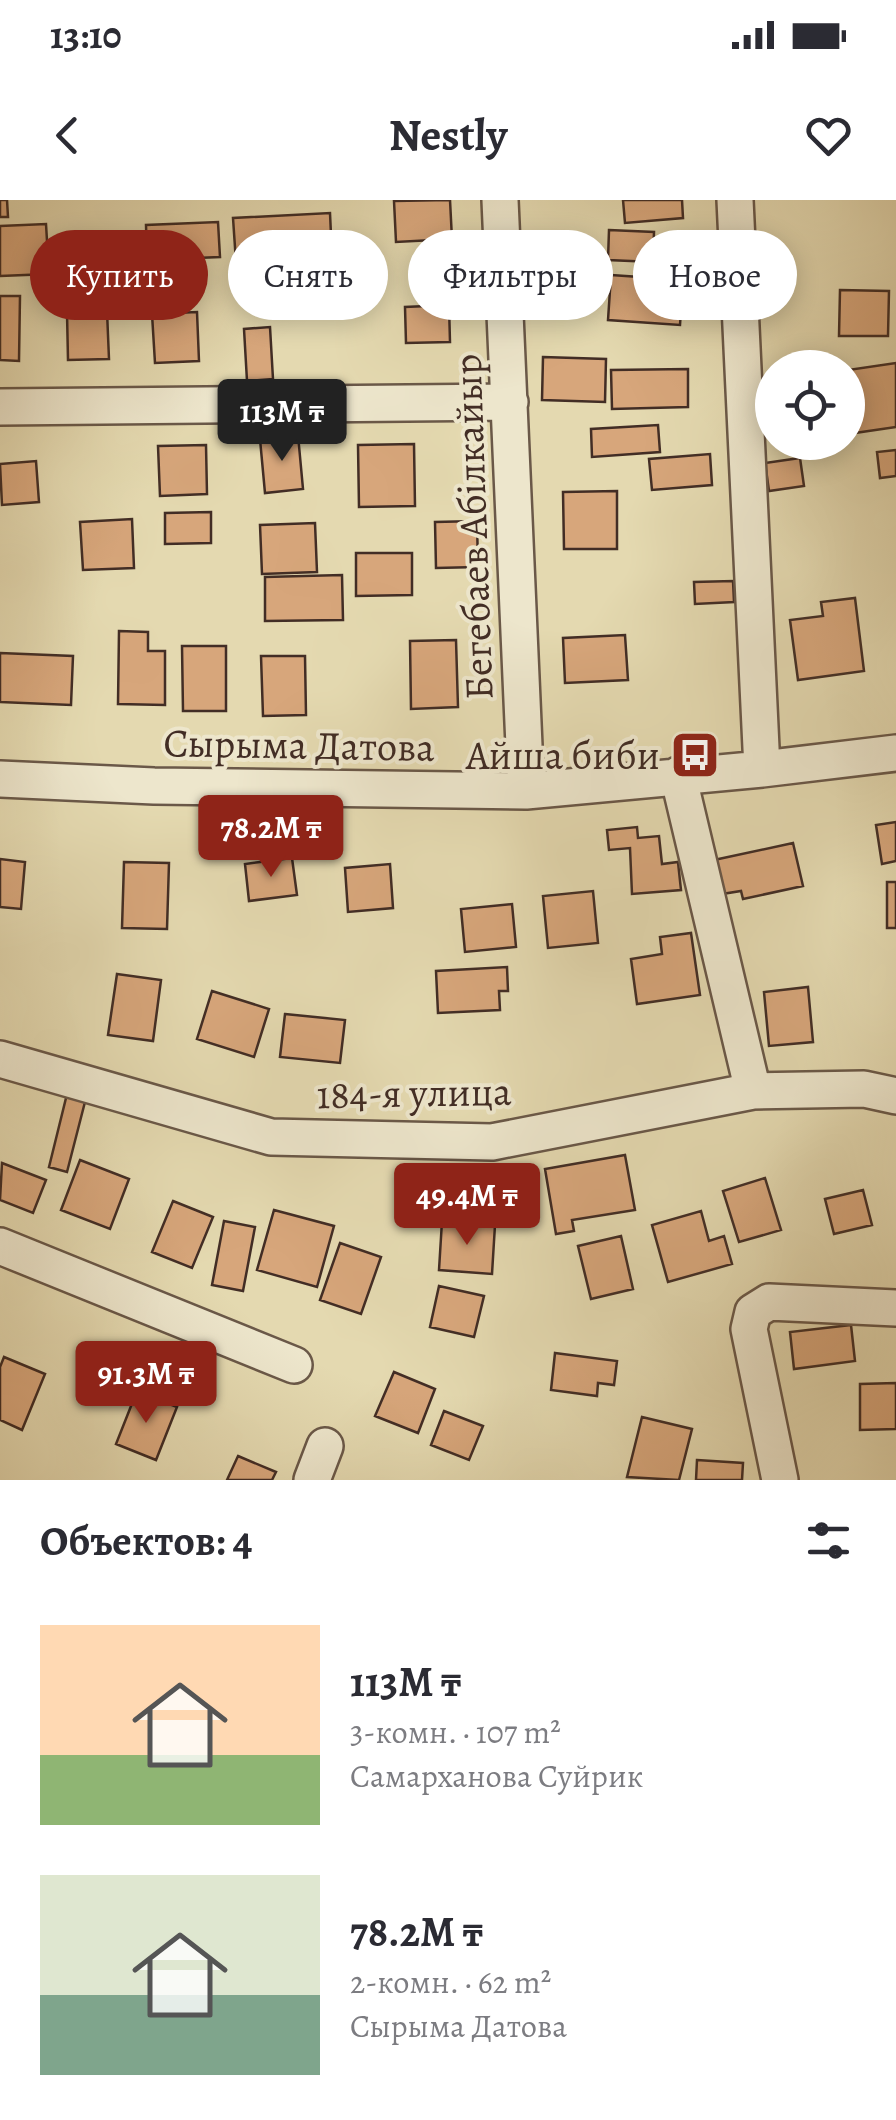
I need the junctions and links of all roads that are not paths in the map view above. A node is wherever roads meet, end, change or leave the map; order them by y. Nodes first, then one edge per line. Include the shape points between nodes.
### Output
1 (500, 200) edge
2 (735, 200) edge
3 (510, 402) junction
4 (0, 407) edge
5 (896, 753) edge
6 (762, 769) junction
7 (678, 775) junction
8 (0, 779) edge
9 (526, 791) junction
10 (0, 1058) edge
11 (753, 1092) junction
12 (896, 1096) edge
13 (0, 1246) edge
14 (896, 1308) edge
15 (294, 1364) dead end
16 (325, 1446) dead end
17 (312, 1480) edge
18 (780, 1480) edge

1 - 3 street, Бегебаев Абілкайыр
2 - 6 street
3 - 4 street
3 - 9 street, Бегебаев Абілкайыр
5 - 6 street, Сырыма Датова
6 - 7 street, Сырыма Датова
7 - 9 street, Сырыма Датова
7 - 11 street
8 - 9 street, Сырыма Датова
10 - 11 street, 184-я улица via 271,1137 492,1142
11 - 12 street, 184-я улица via 864,1089
13 - 15 street
14 - 18 street via 770,1302 753,1312 749,1329
16 - 17 street

